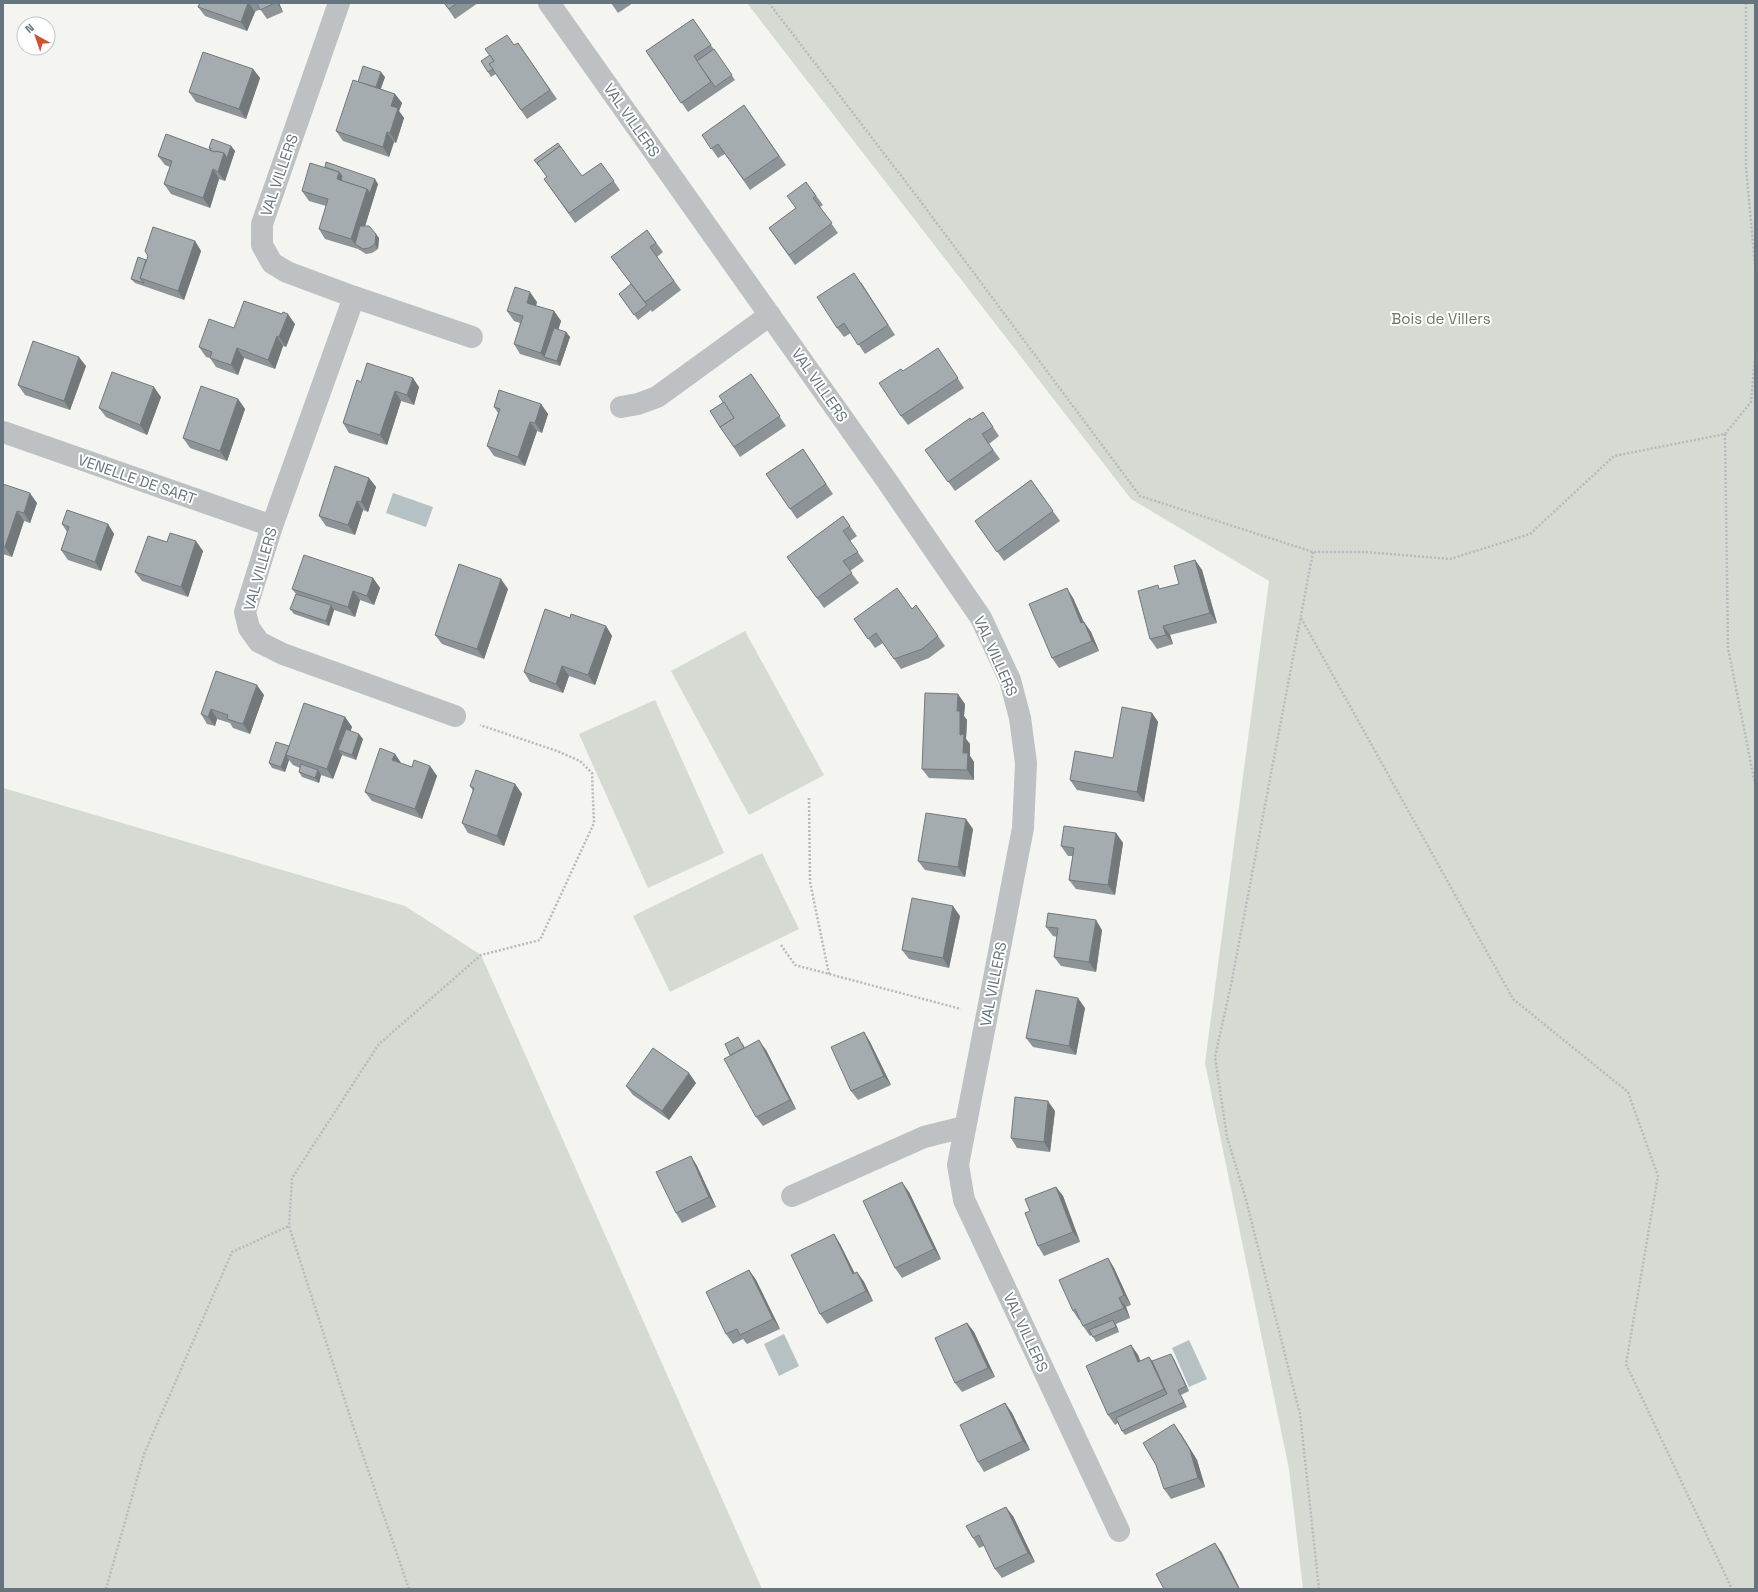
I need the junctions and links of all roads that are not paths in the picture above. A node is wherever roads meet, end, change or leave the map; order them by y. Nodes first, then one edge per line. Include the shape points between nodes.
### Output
1 (339, 3) edge
2 (549, 3) edge
3 (354, 297) junction
4 (770, 315) junction
5 (472, 337) dead end
6 (621, 407) dead end
7 (3, 432) edge
8 (272, 526) junction
9 (455, 716) road end
10 (964, 1127) junction
11 (792, 1196) dead end
12 (1119, 1531) dead end

1 - 3 street, VAL VILLERS via 262,224 262,244 272,263 288,272
2 - 4 street, VAL VILLERS
3 - 5 street, VAL VILLERS
3 - 8 street, VAL VILLERS
4 - 6 street via 657,397
4 - 10 street, VAL VILLERS via 981,618 1010,680 1020,718 1026,763 1022,828
7 - 8 street, VENELLE DE SART
8 - 9 street, VAL VILLERS via 245,612 248,628 258,642 283,654
10 - 11 street via 924,1136
10 - 12 street, VAL VILLERS via 958,1165 964,1200

